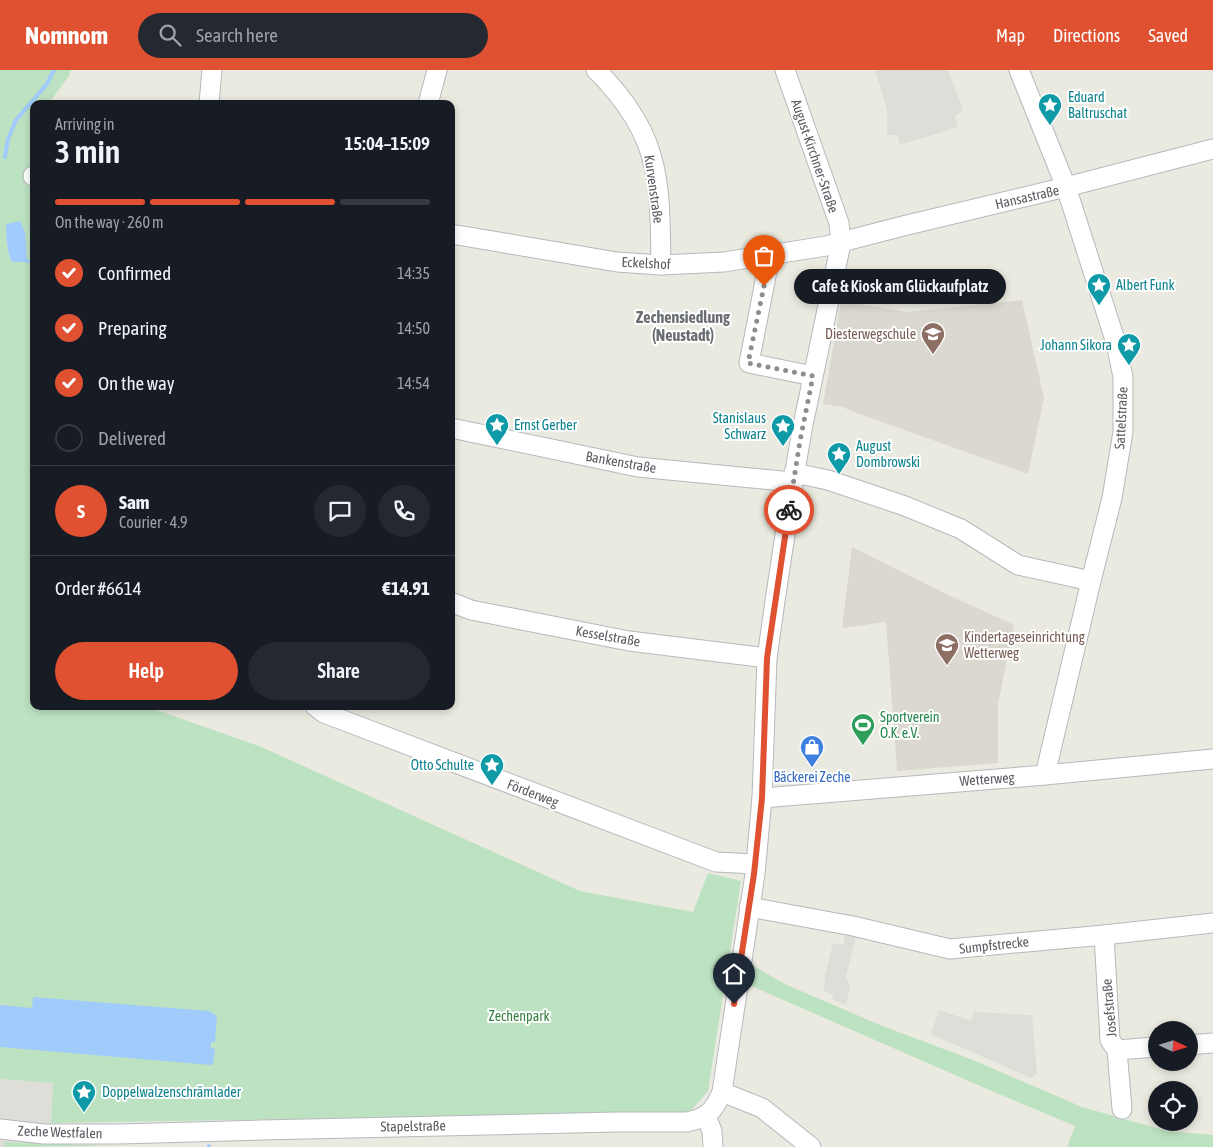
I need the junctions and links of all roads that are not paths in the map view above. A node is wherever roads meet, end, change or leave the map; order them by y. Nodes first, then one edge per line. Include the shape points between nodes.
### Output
1 (212, 70) edge
2 (437, 70) edge
3 (596, 70) edge
4 (785, 70) edge
5 (1019, 70) edge
6 (210, 100) edge
7 (429, 100) edge
8 (1213, 149) edge
9 (1066, 187) junction
10 (455, 235) edge
11 (841, 242) junction
12 (768, 255) junction
13 (661, 265) junction
14 (813, 376) junction
15 (455, 429) edge
16 (794, 478) junction
17 (1091, 581) junction
18 (455, 604) edge
19 (767, 658) junction
20 (320, 710) edge
21 (1213, 759) edge
22 (1045, 775) junction
23 (762, 798) junction
24 (755, 864) junction
25 (749, 907) junction
26 (1213, 923) edge
27 (1104, 935) junction
28 (1213, 1043) edge
29 (1198, 1044) edge
30 (1148, 1048) edge
31 (1117, 1050) junction
32 (722, 1092) junction
33 (1122, 1109) dead end
34 (706, 1116) junction
35 (0, 1129) edge
36 (261, 1138) edge
37 (118, 1141) edge
38 (713, 1147) edge
39 (811, 1147) edge

1 - 6 street
2 - 7 street
3 - 13 street, Kurvenstraße via 622,100 647,143 659,203
4 - 11 street, August-Kirchner-Straße via 839,223
5 - 9 street, Sattelstraße
8 - 9 street, Hansastraße
9 - 11 street, Hansastraße
9 - 17 street, Sattelstraße via 1116,343 1123,377 1123,432 1112,498
10 - 13 street, Eckelshof via 617,262
11 - 12 street, Eckelshof
11 - 14 street
12 - 13 street, Eckelshof via 724,262
12 - 14 street via 748,363
14 - 16 street
15 - 16 street, Bankenstraße via 638,467
16 - 17 street, Bankenstraße via 828,480 905,506 961,529 1018,565
16 - 19 street
17 - 22 street, Sattelstraße
18 - 19 street, Kesselstraße via 471,610 629,641
19 - 23 street
20 - 24 street, Förderweg via 716,862
21 - 22 street, Wetterweg
22 - 23 street, Wetterweg
23 - 24 street
24 - 25 street
25 - 27 street, Sumpfstrecke via 853,926 950,949
25 - 32 street
26 - 27 street, Sumpfstrecke
27 - 31 street, Josefstraße via 1110,1040
28 - 29 street
30 - 31 street
31 - 33 street, Josefstraße
32 - 34 street via 718,1103
32 - 39 street via 762,1108
34 - 36 street, Stapelstraße via 687,1122 616,1122
34 - 38 street via 712,1131
35 - 37 street, Zeche Westfalen
36 - 37 street, Stapelstraße

